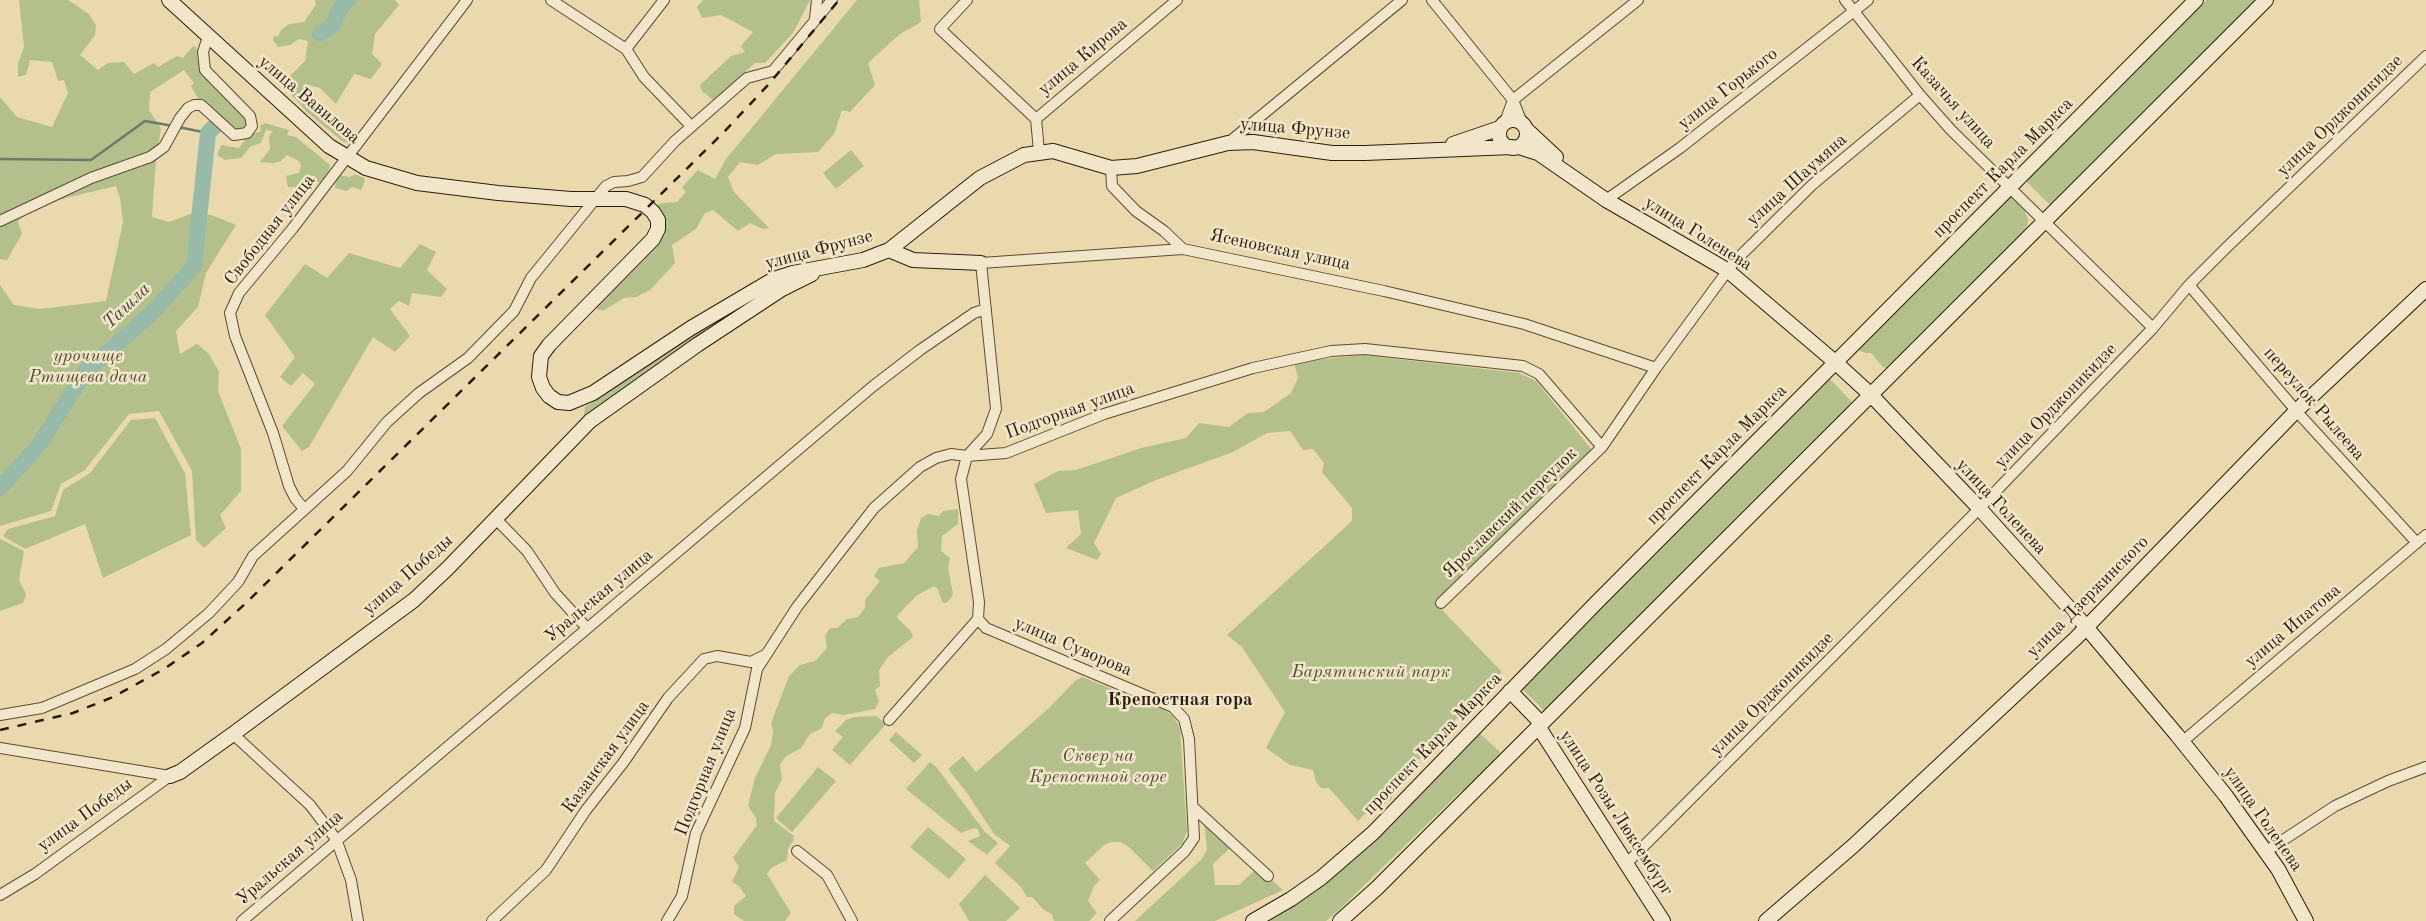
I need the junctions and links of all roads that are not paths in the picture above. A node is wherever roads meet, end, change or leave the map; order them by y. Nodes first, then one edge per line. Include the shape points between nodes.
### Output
1 (169, 0) edge
2 (467, 0) edge
3 (551, 0) edge
4 (664, 0) edge
5 (817, 0) edge
6 (832, 0) edge
7 (967, 0) edge
8 (1177, 0) edge
9 (1402, 0) edge
10 (1432, 0) edge
11 (1638, 0) edge
12 (1846, 0) edge
13 (1868, 0) edge
14 (2196, 0) edge
15 (2266, 0) edge
16 (1854, 11) junction
17 (815, 19) junction
18 (208, 37) junction
19 (626, 48) junction
20 (2426, 56) edge
21 (1920, 95) junction
22 (1513, 100) junction
23 (1036, 119) junction
24 (1502, 125) junction
25 (691, 126) junction
26 (1524, 126) junction
27 (1228, 142) junction
28 (1516, 147) junction
29 (1039, 151) junction
30 (1421, 151) junction
31 (348, 158) junction
32 (1111, 168) junction
33 (2010, 188) junction
34 (1600, 196) junction
35 (596, 198) junction
36 (0, 221) edge
37 (2043, 222) junction
38 (1184, 249) junction
39 (889, 250) junction
40 (980, 263) junction
41 (1730, 266) junction
42 (826, 267) junction
43 (2189, 285) junction
44 (2426, 289) edge
45 (986, 309) junction
46 (2153, 328) junction
47 (1835, 362) junction
48 (1656, 368) junction
49 (1871, 395) junction
50 (2296, 411) junction
51 (1602, 446) junction
52 (967, 456) junction
53 (1979, 508) junction
54 (304, 509) junction
55 (496, 519) junction
56 (2426, 535) edge
57 (2417, 543) junction
58 (1441, 603) dead end
59 (978, 619) junction
60 (586, 627) junction
61 (2086, 628) junction
62 (766, 655) junction
63 (1510, 691) junction
64 (0, 715) edge
65 (889, 720) dead end
66 (1539, 724) junction
67 (233, 734) junction
68 (2182, 742) junction
69 (0, 748) edge
70 (2426, 767) edge
71 (170, 776) junction
72 (1194, 808) junction
73 (336, 840) junction
74 (797, 851) dead end
75 (2265, 852) junction
76 (1626, 864) junction
77 (1268, 876) dead end
78 (0, 895) edge
79 (1345, 920) edge
80 (242, 921) edge
81 (358, 921) edge
82 (492, 921) edge
83 (667, 921) edge
84 (852, 921) edge
85 (1110, 921) edge
86 (1253, 921) edge
87 (1663, 921) edge
88 (1766, 921) edge
89 (2306, 921) edge

1 - 18 main road, улица Вавилова
2 - 31 street, Свободная улица
3 - 19 street
4 - 19 street
5 - 17 street
6 - 17 street
7 - 23 street via 940,29
8 - 23 street, улица Кирова
9 - 27 street
10 - 22 street, улица Голенева
11 - 22 street
12 - 16 street, Казачья улица
13 - 16 street, улица Горького
14 - 33 main road, проспект Карла Маркса
15 - 37 main road
16 - 21 street, Казачья улица
16 - 34 street, улица Горького via 1680,148
17 - 25 street via 773,70 748,78
18 - 31 main road, улица Вавилова via 329,146
18 - 36 street via 203,52 206,70 250,116 252,126 247,133 234,135 201,105 194,105 180,118 164,147 150,157 91,178
19 - 25 street via 644,76
20 - 43 street, улица Орджоникидзе
21 - 33 street, Казачья улица
21 - 41 street, улица Шаумяна via 1812,185
22 - 24 street
22 - 26 street, улица Голенева
23 - 29 street, улица Кирова
24 - 26 main road via 1510,120
24 - 28 main road via 1501,141 1506,146
24 - 30 main road, улица Фрунзе via 1454,144
25 - 35 street via 642,177 614,182
26 - 28 main road via 1524,141
26 - 34 main road, улица Голенева
27 - 30 main road, улица Фрунзе via 1254,142 1332,153
27 - 32 main road, улица Фрунзе via 1145,164
28 - 30 main road, улица Фрунзе
28 - 34 main road, улица Голенева via 1538,153
29 - 32 main road, улица Фрунзе via 1058,152
29 - 39 main road, улица Фрунзе via 1010,160 980,178
31 - 35 main road, улица Вавилова via 388,176 417,183 532,197
31 - 54 street, Свободная улица via 239,292 230,314 289,486
32 - 38 street via 1112,186 1136,211
33 - 37 street, Казачья улица
33 - 47 main road, проспект Карла Маркса
34 - 41 main road, улица Голенева
35 - 42 main road, улица Фрунзе via 626,199 645,205 658,220 658,228 653,239 542,356 539,376 543,388 558,402 569,403 593,393 760,286 793,273
35 - 54 street via 531,278 514,311 468,358 419,393 387,422 347,471
37 - 46 street
37 - 49 main road
38 - 40 street, Ясеновская улица
38 - 48 street, Ясеновская улица via 1524,324
39 - 40 main road, Ясеновская улица via 913,260
39 - 42 main road, улица Фрунзе via 864,260
40 - 45 street
41 - 47 main road, улица Голенева
41 - 48 street, улица Шаумяна
42 - 55 main road, улица Победы via 782,289 596,416
43 - 46 street, улица Орджоникидзе
43 - 50 street, переулок Рылеева
44 - 50 main road, улица Дзержинского
45 - 52 street via 996,409 987,434
45 - 60 street, Уральская улица via 974,313 928,344 872,387
46 - 53 street, улица Орджоникидзе
47 - 49 main road, улица Голенева
47 - 63 main road, проспект Карла Маркса
48 - 51 street, улица Шаумяна
49 - 53 main road, улица Голенева
49 - 66 main road
50 - 57 street, переулок Рылеева
50 - 61 main road, улица Дзержинского
51 - 52 street, Подгорная улица via 1539,374 1523,366 1365,349 1331,352 1253,368 1104,414 1006,453
51 - 58 street, Ярославский переулок
52 - 59 street via 961,478 979,602
52 - 62 street, Подгорная улица via 951,454 928,463 874,508 797,607
53 - 61 main road, улица Голенева
53 - 76 street, улица Орджоникидзе
54 - 64 street via 253,556 238,582 209,613 166,649 135,669 42,708
55 - 60 street via 527,551 555,593
55 - 67 main road, улица Победы via 414,600
56 - 57 street, улица Ипатова
57 - 68 street, улица Ипатова
59 - 65 street
59 - 72 street, улица Суворова via 986,628 1173,707 1180,713 1189,739
60 - 73 street, Уральская улица
61 - 68 main road, улица Голенева
61 - 88 main road, улица Дзержинского via 1852,846
62 - 82 street, Казанская улица via 751,662 717,656 704,659 668,698 546,870
62 - 83 street, Подгорная улица via 757,669 745,728 696,834 682,896
63 - 66 main road, улица Розы Люксембург
63 - 86 main road, проспект Карла Маркса via 1355,849 1291,900
66 - 76 main road, улица Розы Люксембург
66 - 79 main road
67 - 71 main road, улица Победы
67 - 73 street via 310,805
68 - 75 main road, улица Голенева via 2226,796
69 - 71 street
70 - 75 street via 2335,806
71 - 78 street, улица Победы via 35,874
72 - 77 street
72 - 85 street, улица Суворова via 1195,830 1191,844
73 - 80 street, Уральская улица
73 - 81 street via 351,880
74 - 84 street via 827,875
75 - 89 main road, улица Голенева
76 - 87 main road, улица Розы Люксембург

